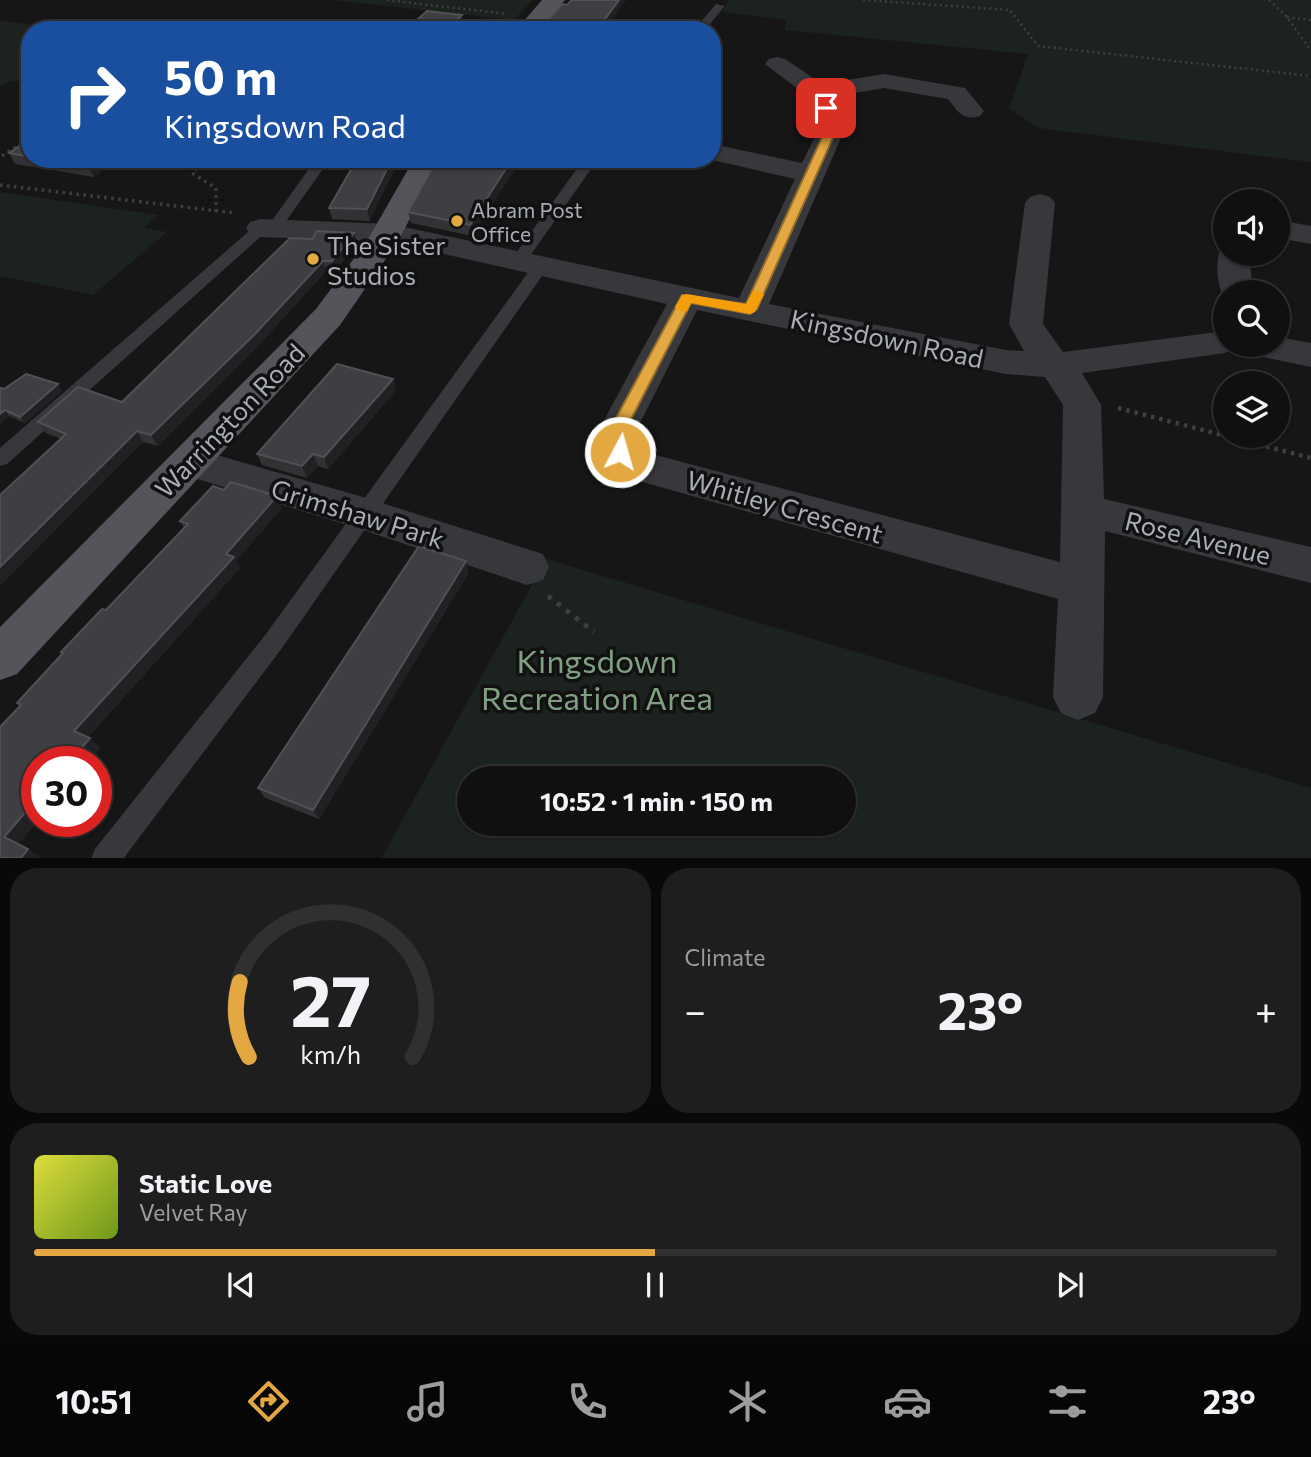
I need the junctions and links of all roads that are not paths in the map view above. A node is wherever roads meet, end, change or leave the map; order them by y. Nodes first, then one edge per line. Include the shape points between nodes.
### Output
1 (554, 0) edge
2 (720, 6) dead end
3 (522, 21) edge
4 (707, 21) edge
5 (777, 64) dead end
6 (817, 92) junction
7 (971, 111) dead end
8 (721, 154) edge
9 (316, 168) edge
10 (423, 168) edge
11 (585, 168) edge
12 (813, 174) junction
13 (1040, 204) dead end
14 (268, 228) junction
15 (1290, 231) edge
16 (390, 233) junction
17 (1311, 235) edge
18 (530, 263) junction
19 (687, 298) junction
20 (750, 309) junction
21 (1213, 344) edge
22 (1290, 351) edge
23 (1311, 355) edge
24 (1052, 365) junction
25 (0, 459) edge
26 (189, 462) junction
27 (1084, 510) junction
28 (363, 513) junction
29 (1311, 565) edge
30 (527, 567) road end
31 (1080, 586) junction
32 (0, 659) edge
33 (1078, 696) dead end
34 (106, 858) edge

1 - 3 main road
2 - 4 lane
5 - 6 street
6 - 7 street via 884,81 956,93
6 - 12 street via 834,124
8 - 12 street
9 - 14 lane
10 - 16 main road, Warrington Road
11 - 18 lane
12 - 20 street
13 - 24 street via 1026,324
14 - 16 street, Kingsdown Road
14 - 25 lane
15 - 17 street
16 - 18 street, Kingsdown Road
16 - 26 main road, Warrington Road via 328,317
18 - 19 street, Kingsdown Road
18 - 28 lane
19 - 20 street, Kingsdown Road
19 - 31 street, Whitley Crescent via 616,433 620,452 639,466
20 - 24 street, Kingsdown Road via 1006,362
21 - 24 street, Kingsdown Road
22 - 23 street
24 - 27 street via 1079,398
26 - 28 street, Grimshaw Park
26 - 32 main road, Warrington Road
27 - 29 street, Rose Avenue
27 - 31 street
28 - 30 street, Grimshaw Park
28 - 34 lane via 274,641
31 - 33 street

